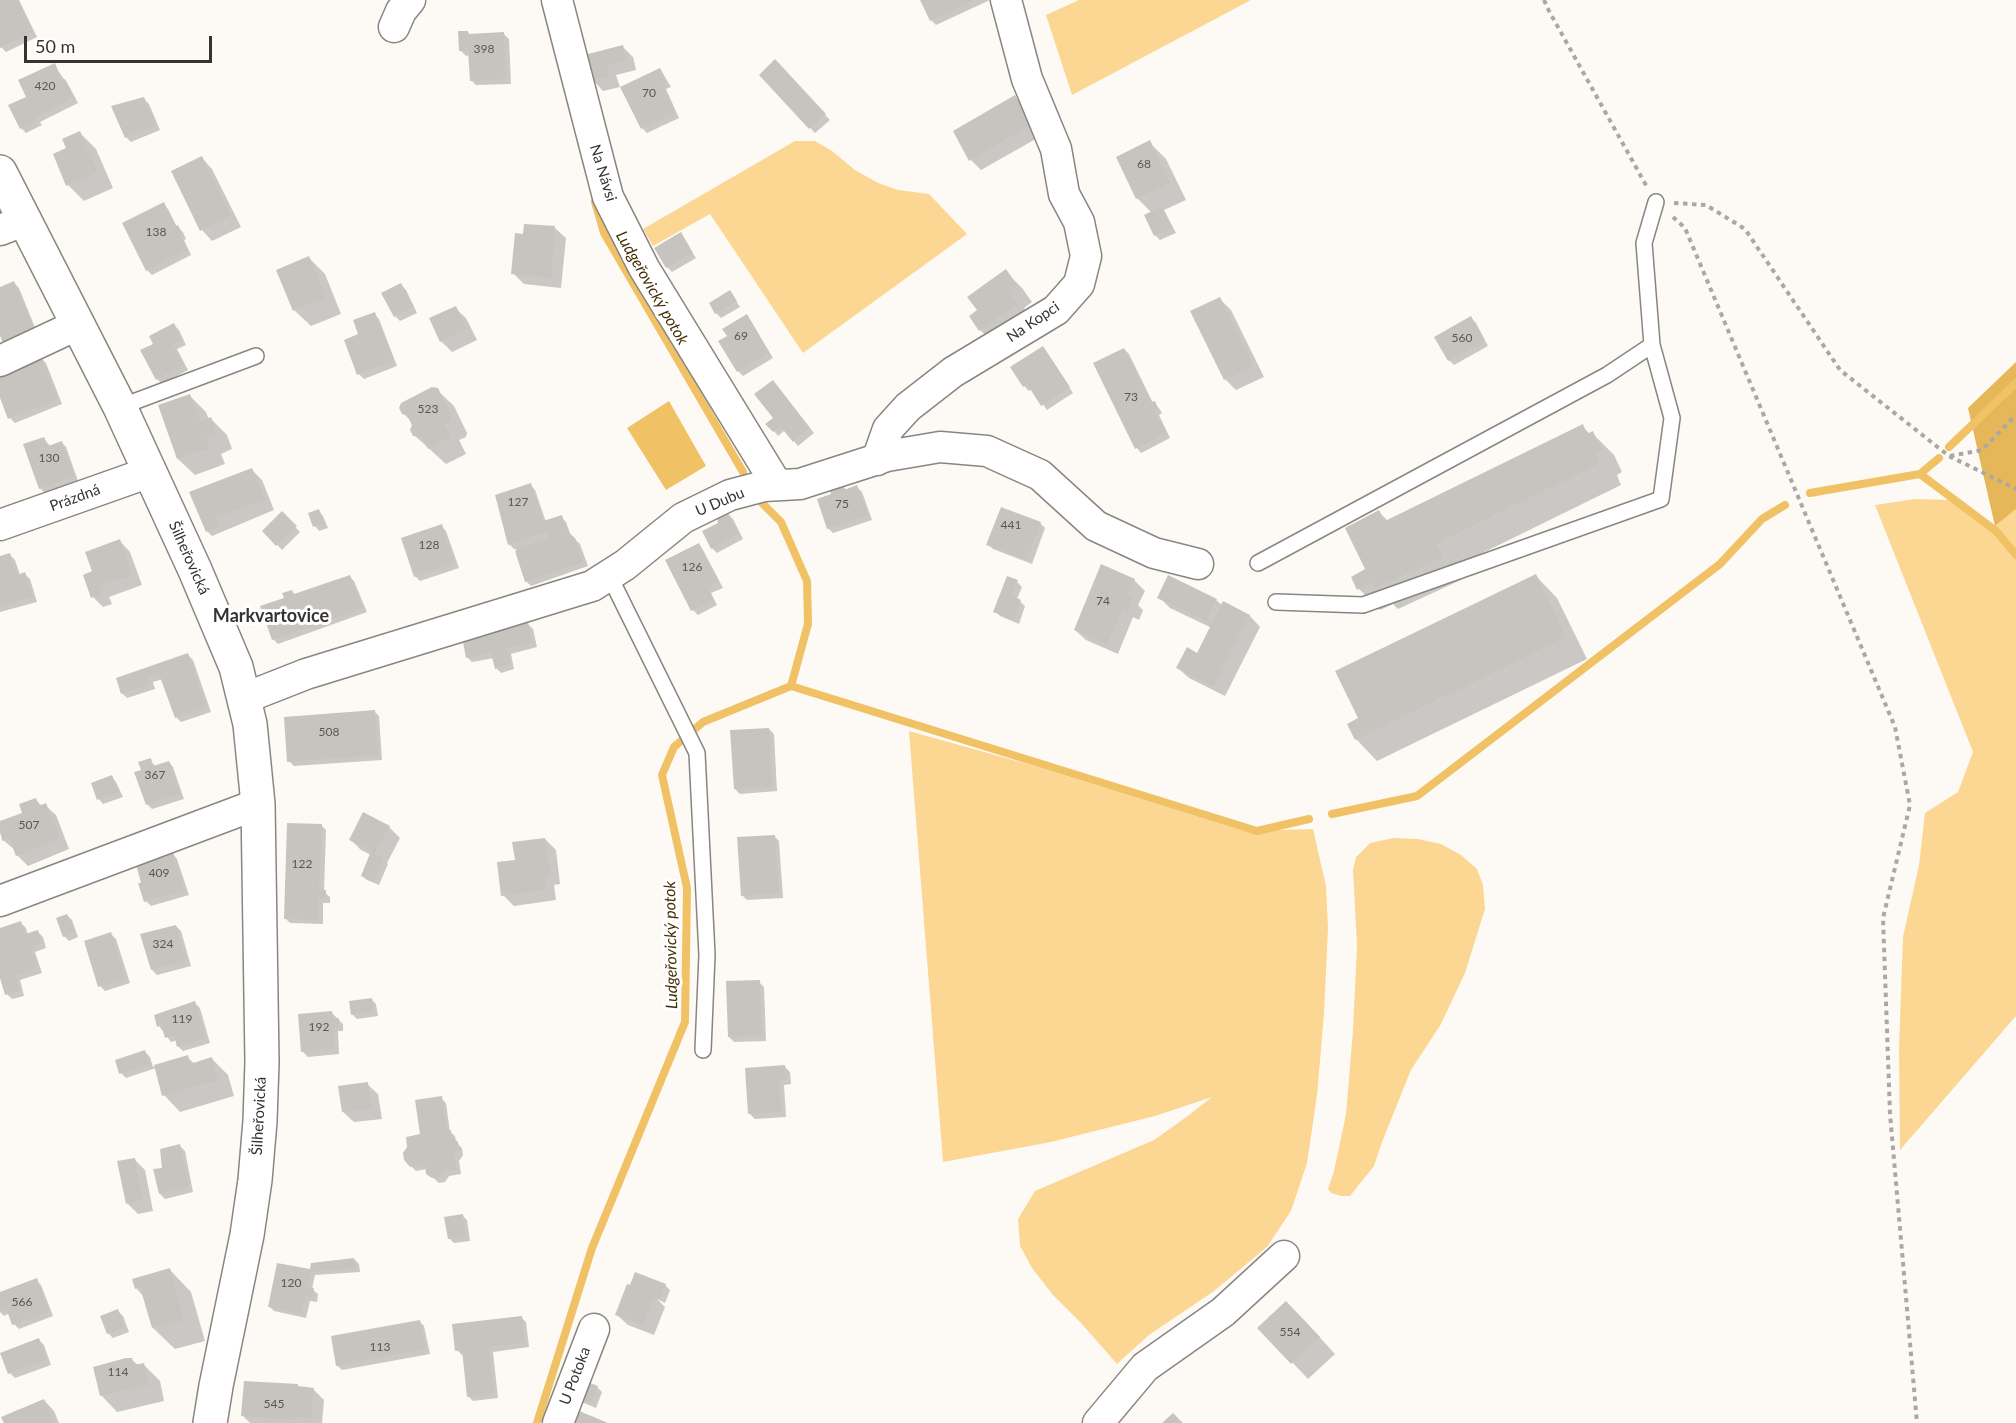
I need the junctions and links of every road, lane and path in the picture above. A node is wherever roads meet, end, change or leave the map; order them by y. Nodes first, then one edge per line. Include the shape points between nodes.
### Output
1 (410, 0) edge
2 (558, 0) edge
3 (1006, 0) edge
4 (1544, 0) edge
5 (394, 27) dead end
6 (0, 172) edge
7 (1656, 202) junction
8 (13, 225) edge
9 (80, 324) junction
10 (1652, 345) junction
11 (256, 356) dead end
12 (0, 361) edge
13 (120, 407) junction
14 (2016, 415) edge
15 (1949, 456) junction
16 (877, 460) junction
17 (150, 472) junction
18 (777, 485) junction
19 (2016, 489) edge
20 (0, 525) edge
21 (1258, 563) dead end
22 (1198, 564) dead end
23 (609, 575) junction
24 (1276, 602) dead end
25 (245, 698) junction
26 (258, 804) junction
27 (0, 902) edge
28 (702, 1050) dead end
29 (1284, 1256) dead end
30 (594, 1329) dead end
31 (210, 1423) edge
32 (558, 1423) edge
33 (1098, 1423) edge
34 (1917, 1423) edge

1 - 5 street
2 - 18 street, Na Návsi via 608,197 644,268
3 - 16 street, Na Kopci via 1027,79 1056,149 1064,194 1079,222 1086,256 1079,284 1056,310 953,372 908,407 888,429
4 - 7 path
6 - 8 street, Šilheřovická
7 - 10 lane via 1644,243
7 - 15 path via 1706,204 1744,229 1840,370
7 - 34 path via 1684,228 1895,727 1910,805 1883,918 1890,1114
8 - 9 street, Šilheřovická
9 - 12 street
9 - 13 street, Šilheřovická
10 - 21 lane via 1607,375
10 - 24 lane via 1672,418 1661,499 1363,605
11 - 13 lane
13 - 17 street, Šilheřovická
14 - 15 path via 1982,450
15 - 19 path
16 - 18 street, U Dubu via 800,484
16 - 22 street, U Dubu via 940,447 987,451 1040,475 1096,526 1154,553
17 - 20 street, Prázdná
17 - 25 street, Šilheřovická via 237,667
18 - 23 street, U Dubu via 730,495 682,518
23 - 25 street, U Dubu via 592,586 306,674
23 - 28 lane via 697,753 707,955
25 - 26 street, Šilheřovická
26 - 27 street
26 - 31 street, Šilheřovická via 262,1062 259,1133 247,1235
29 - 33 street via 1223,1312 1145,1367
30 - 32 street, U Potoka

